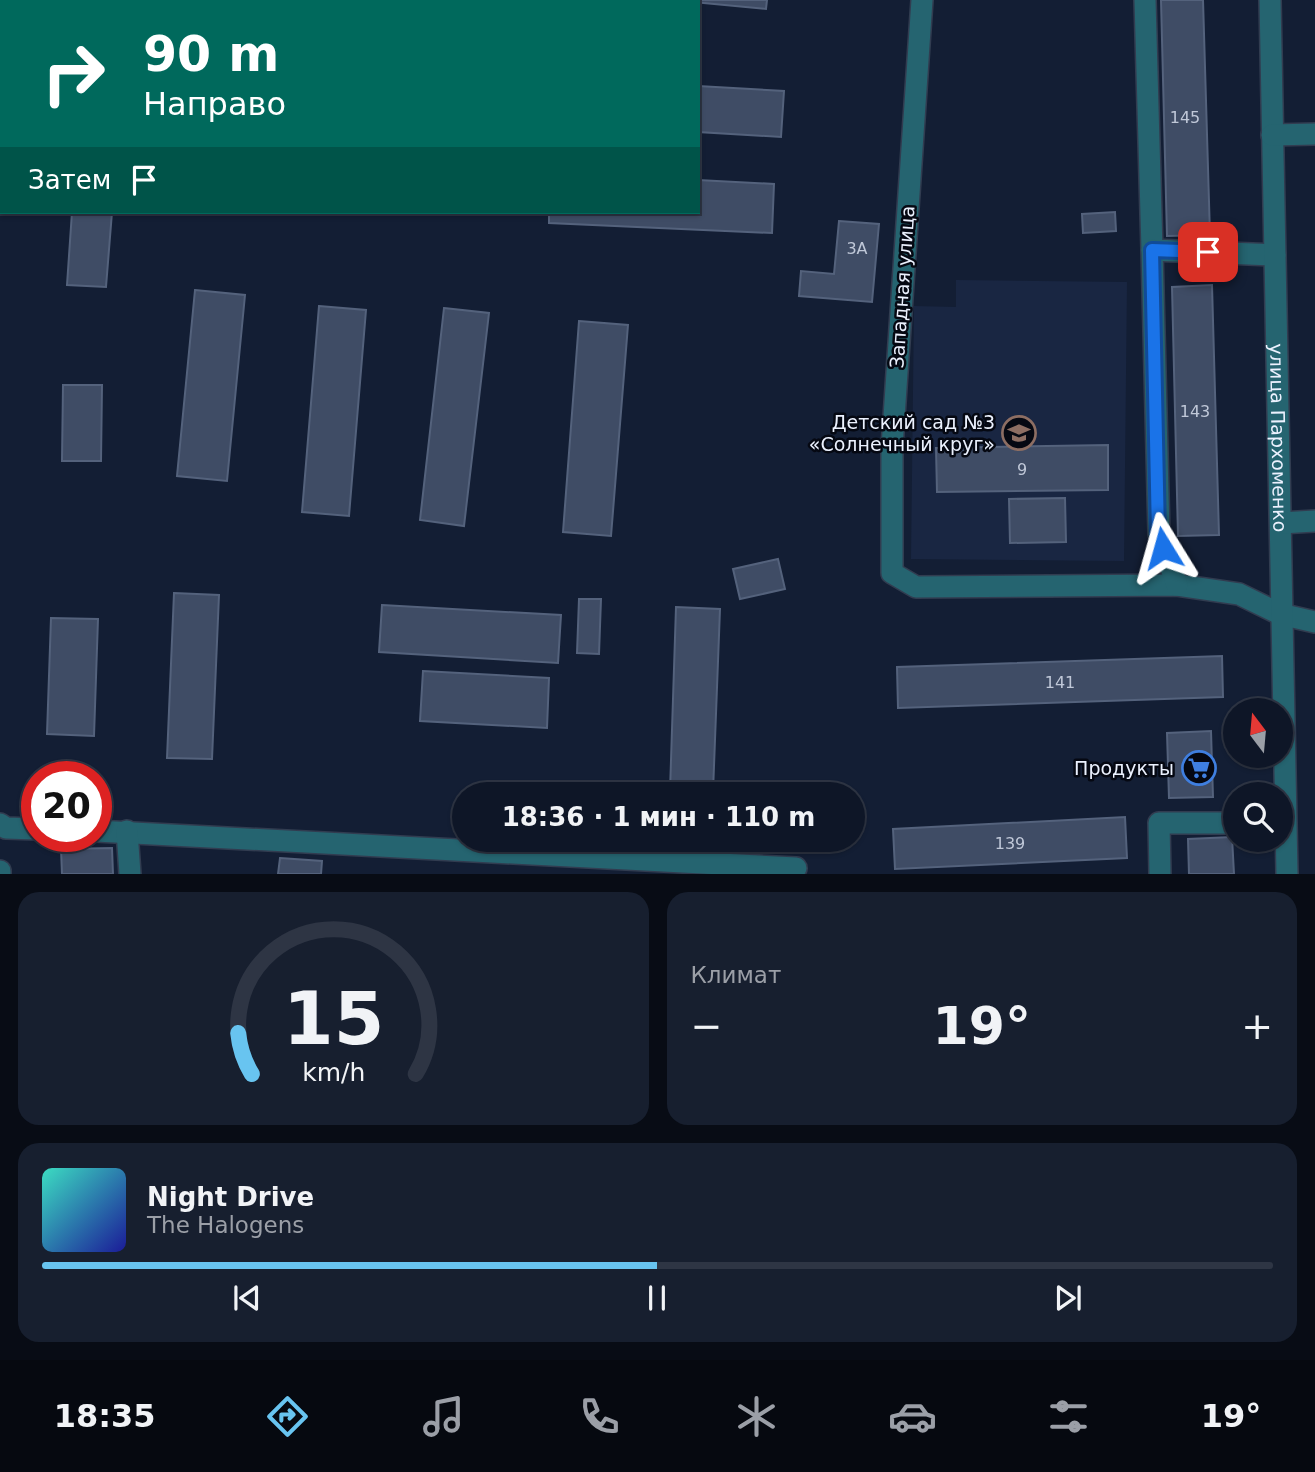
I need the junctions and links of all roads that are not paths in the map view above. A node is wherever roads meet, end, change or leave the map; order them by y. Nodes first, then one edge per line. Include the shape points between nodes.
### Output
1 (922, 0) edge
2 (1145, 0) edge
3 (1270, 0) edge
4 (1315, 134) edge
5 (1272, 135) junction
6 (1152, 250) junction
7 (1275, 255) junction
8 (1315, 521) edge
9 (1281, 523) junction
10 (1177, 585) junction
11 (1280, 614) junction
12 (1315, 622) edge
13 (1282, 782) edge
14 (1223, 824) edge
15 (21, 831) edge
16 (112, 831) edge
17 (127, 831) junction
18 (2, 833) edge
19 (1285, 852) edge
20 (796, 868) dead end
21 (130, 873) edge
22 (1160, 873) edge
23 (1287, 873) edge

1 - 10 street, Западная улица via 892,447 892,573 916,587
2 - 6 street
3 - 5 street, улица Пархоменко
4 - 5 street
5 - 7 street, улица Пархоменко
6 - 7 street
6 - 10 street via 1158,534
7 - 9 street, улица Пархоменко
8 - 9 street
9 - 11 street, улица Пархоменко
10 - 11 street via 1239,594
11 - 12 street
11 - 13 street, улица Пархоменко
14 - 22 street via 1159,823
15 - 18 street
16 - 17 street
17 - 20 street
17 - 21 street
19 - 23 street, улица Пархоменко

